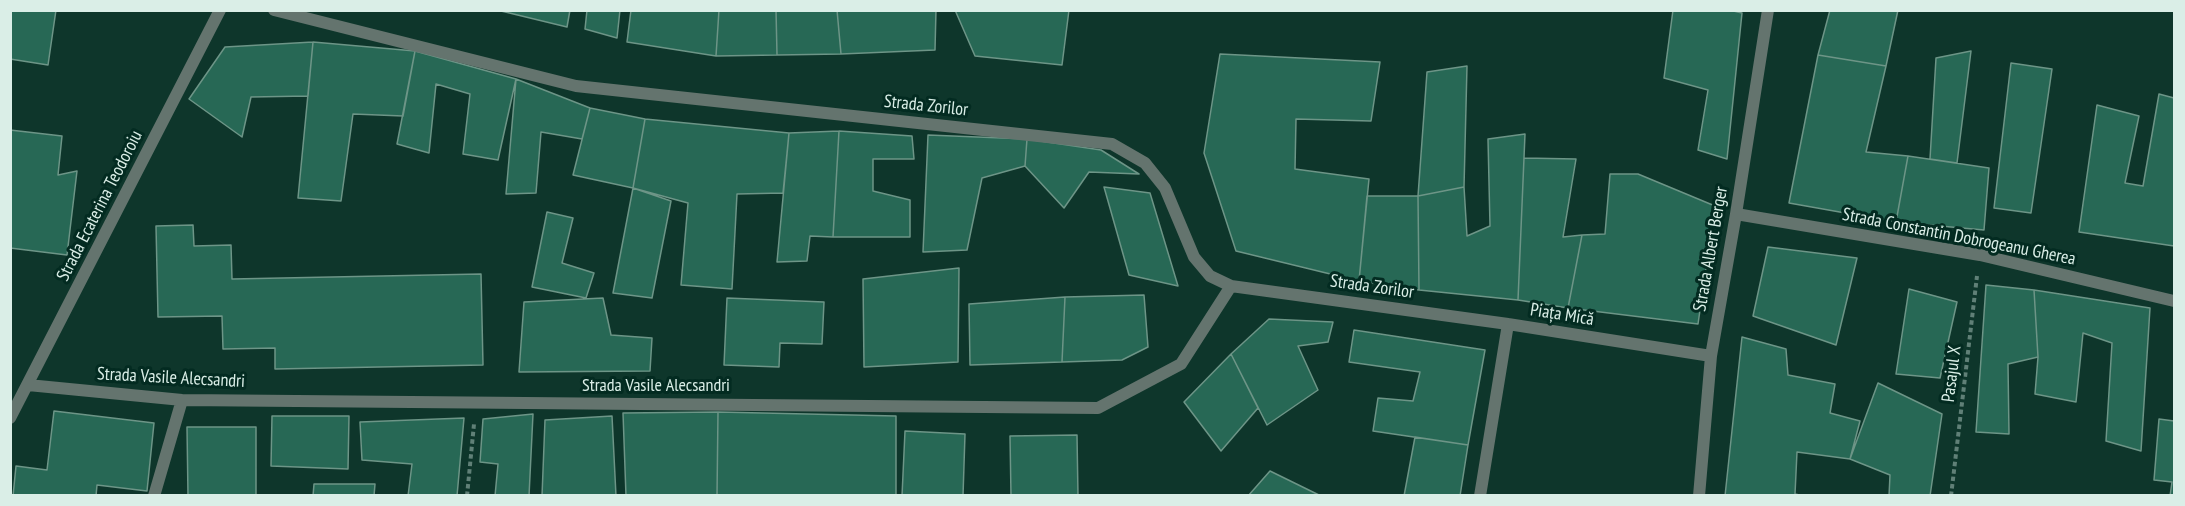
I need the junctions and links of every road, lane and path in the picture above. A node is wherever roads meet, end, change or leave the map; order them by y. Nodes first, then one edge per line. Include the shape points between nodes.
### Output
1 (220, 10) edge
2 (274, 10) edge
3 (1768, 10) edge
4 (1736, 214) junction
5 (1980, 255) junction
6 (1231, 286) junction
7 (2175, 301) edge
8 (1508, 324) junction
9 (1711, 356) junction
10 (28, 385) junction
11 (182, 400) junction
12 (476, 402) junction
13 (10, 418) edge
14 (154, 495) edge
15 (468, 495) edge
16 (1480, 495) edge
17 (1699, 495) edge
18 (1951, 495) edge

1 - 10 street, Strada Ecaterina Teodoroiu
2 - 6 street, Strada Zorilor via 576,86 1112,144 1145,163 1165,188 1194,257 1210,276
3 - 4 street, Strada Albert Berger
4 - 5 street, Strada Constantin Dobrogeanu Gherea
4 - 9 street, Strada Albert Berger
5 - 7 street, Strada Constantin Dobrogeanu Gherea
5 - 18 path, Pasajul X
6 - 8 street, Strada Zorilor
6 - 12 street, Strada Vasile Alecsandri via 1181,364 1098,408
8 - 9 street, Piața Mică
8 - 16 street, Piața Mică via 1490,454
9 - 17 street, Strada Albert Berger
10 - 11 street, Strada Vasile Alecsandri
10 - 13 street, Strada Ecaterina Teodoroiu
11 - 12 street, Strada Vasile Alecsandri
11 - 14 street
12 - 15 path

